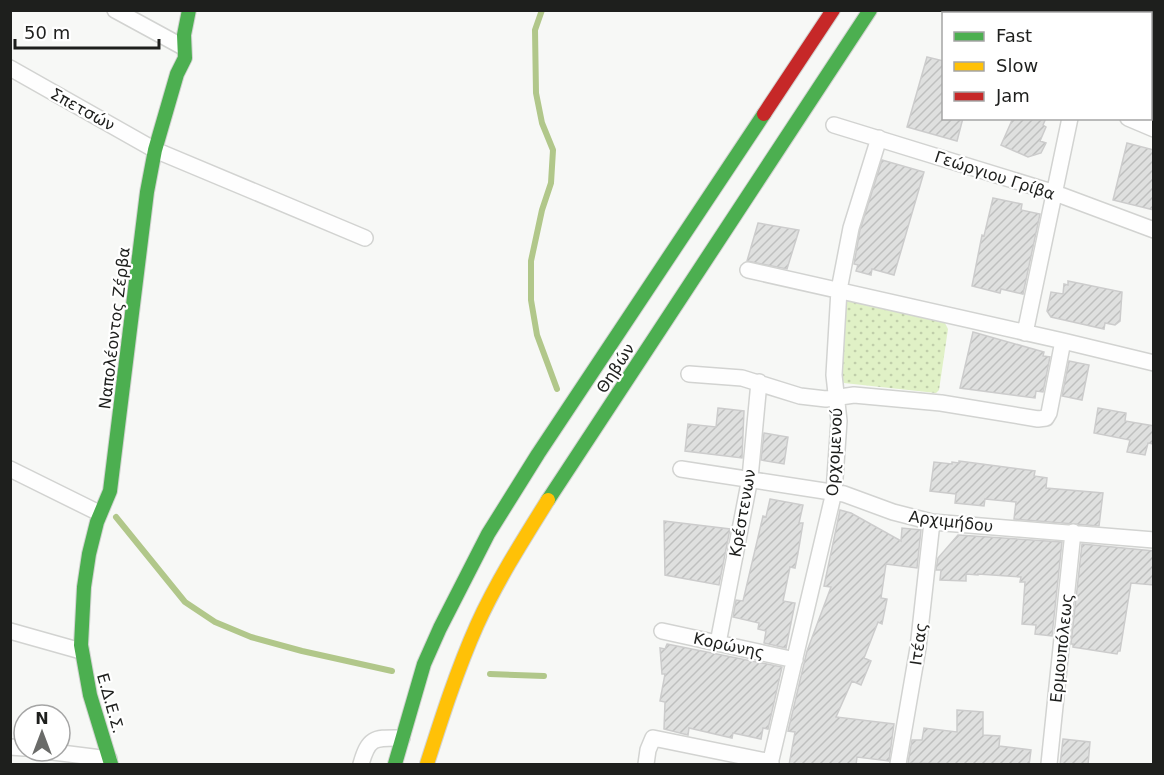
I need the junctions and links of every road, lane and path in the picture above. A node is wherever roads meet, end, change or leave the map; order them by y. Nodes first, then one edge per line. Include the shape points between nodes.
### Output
1 (115, 10) edge
2 (189, 10) edge
3 (833, 10) edge
4 (870, 10) edge
5 (183, 47) junction
6 (10, 68) edge
7 (1070, 120) edge
8 (1133, 120) edge
9 (834, 125) dead end
10 (1154, 129) edge
11 (879, 138) junction
12 (155, 150) junction
13 (1055, 193) junction
14 (1154, 230) edge
15 (365, 238) dead end
16 (748, 270) dead end
17 (839, 290) junction
18 (1025, 333) junction
19 (1063, 341) junction
20 (1154, 363) edge
21 (689, 374) dead end
22 (759, 382) junction
23 (837, 397) junction
24 (10, 469) edge
25 (681, 469) dead end
26 (750, 478) junction
27 (834, 492) junction
28 (99, 513) junction
29 (932, 522) junction
30 (1073, 532) junction
31 (1154, 540) edge
32 (10, 631) edge
33 (662, 631) dead end
34 (718, 643) junction
35 (81, 651) junction
36 (795, 660) junction
37 (402, 738) junction
38 (72, 756) edge
39 (110, 762) edge
40 (771, 763) edge
41 (361, 765) edge
42 (395, 765) edge
43 (427, 765) edge
44 (646, 765) edge
45 (898, 765) edge
46 (1049, 765) edge

1 - 5 street
2 - 5 main road, Ναπολέοντος Ζέρβα
3 - 37 main road, Θηβών via 489,534 424,664
4 - 43 main road, Θηβών via 508,564 453,683
5 - 12 main road, Ναπολέοντος Ζέρβα via 185,58
6 - 12 street, Σπετσών
7 - 13 street
8 - 10 street
9 - 11 street, Γεώργιου Γρίβα
11 - 13 street, Γεώργιου Γρίβα
11 - 17 street, Ορχομενού via 851,228
12 - 15 street, Σπετσών
12 - 28 main road, Ναπολέοντος Ζέρβα via 110,491
13 - 14 street, Γεώργιου Γρίβα
13 - 18 street
16 - 17 street
17 - 18 street
17 - 23 street, Ορχομενού via 834,375
18 - 19 street
19 - 20 street
19 - 23 street via 1046,418 941,403
21 - 22 street
22 - 23 street via 800,396
22 - 26 street, Κρέστενων
23 - 27 street, Ορχομενού via 839,437
24 - 28 street
25 - 26 street, Αρχιμήδου
26 - 27 street, Αρχιμήδου
26 - 34 street, Κρέστενων
27 - 29 street, Αρχιμήδου
27 - 36 street, Ορχομενού
28 - 35 main road, Ναπολέοντος Ζέρβα via 83,595
29 - 30 street, Αρχιμήδου
29 - 45 street, Ιτέας via 918,648
30 - 31 street, Αρχιμήδου
30 - 46 street, Ερμουπόλεως
32 - 35 street
33 - 34 street, Κορώνης
34 - 36 street, Κορώνης
35 - 39 main road, Ε.Δ.Ε.Σ.
36 - 40 street, Ορχομενού
37 - 41 street via 376,738 366,746
37 - 42 main road, Θηβών
38 - 39 street
40 - 44 street via 653,738

